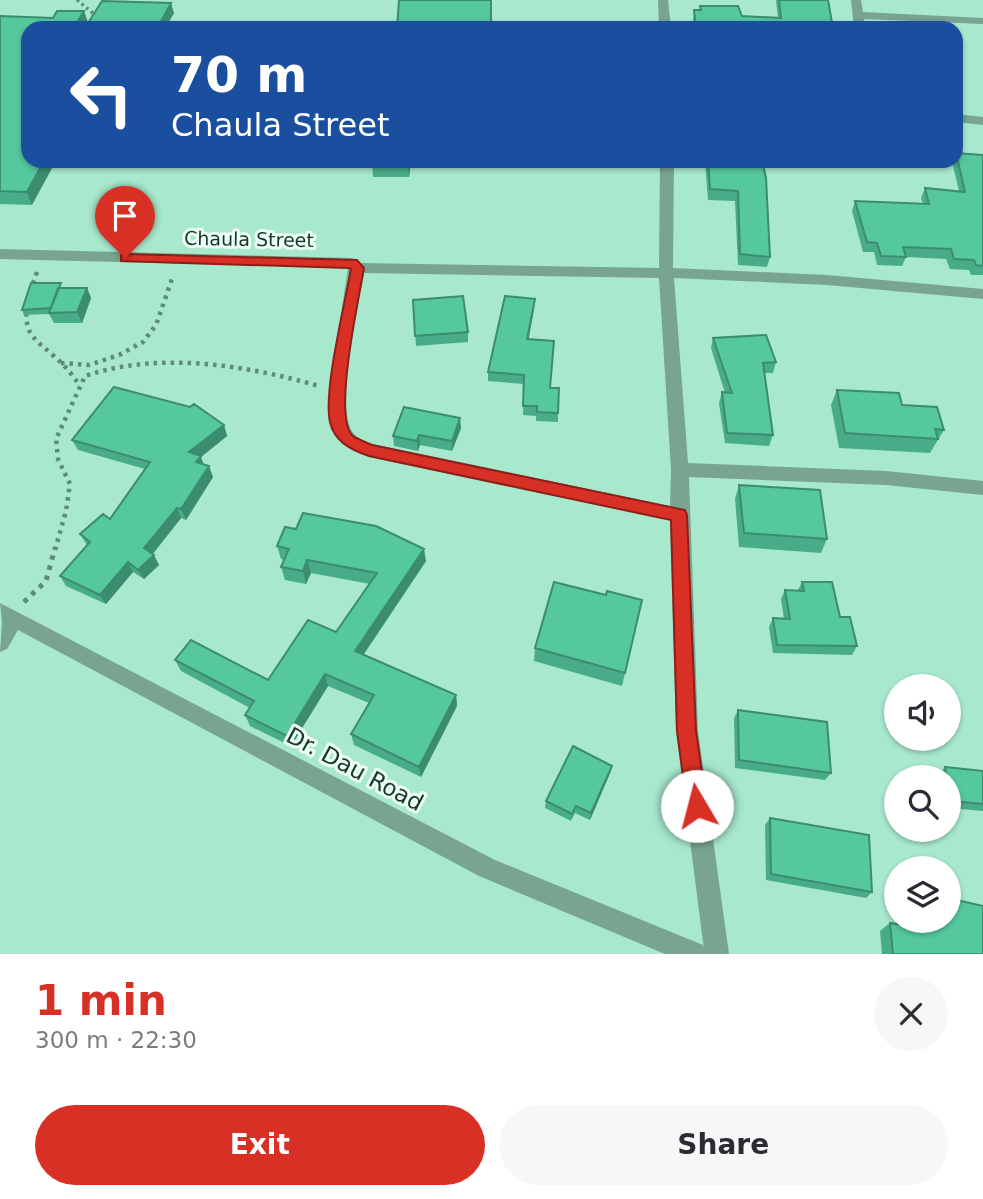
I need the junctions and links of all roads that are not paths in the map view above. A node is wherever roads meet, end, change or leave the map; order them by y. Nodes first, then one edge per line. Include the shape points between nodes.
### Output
1 (663, 0) edge
2 (856, 0) edge
3 (859, 15) junction
4 (983, 20) edge
5 (664, 21) edge
6 (859, 21) edge
7 (963, 119) edge
8 (983, 121) edge
9 (667, 168) edge
10 (0, 254) edge
11 (358, 268) junction
12 (666, 273) junction
13 (983, 295) edge
14 (680, 470) junction
15 (983, 488) edge
16 (679, 515) junction
17 (7, 616) edge
18 (0, 643) edge
19 (694, 954) edge
20 (717, 954) edge

1 - 5 street
2 - 3 street
3 - 4 street
3 - 6 street
7 - 8 street
9 - 12 street
10 - 11 street, Chaula Street via 342,261
11 - 12 street, Chaula Street
11 - 16 street via 338,392 337,422 347,440 369,450
12 - 13 street, Chaula Street via 908,286
12 - 14 street
14 - 15 street via 886,478
14 - 16 street
16 - 20 street via 687,731
17 - 18 street
17 - 19 street, Dr. Dau Road via 487,868

